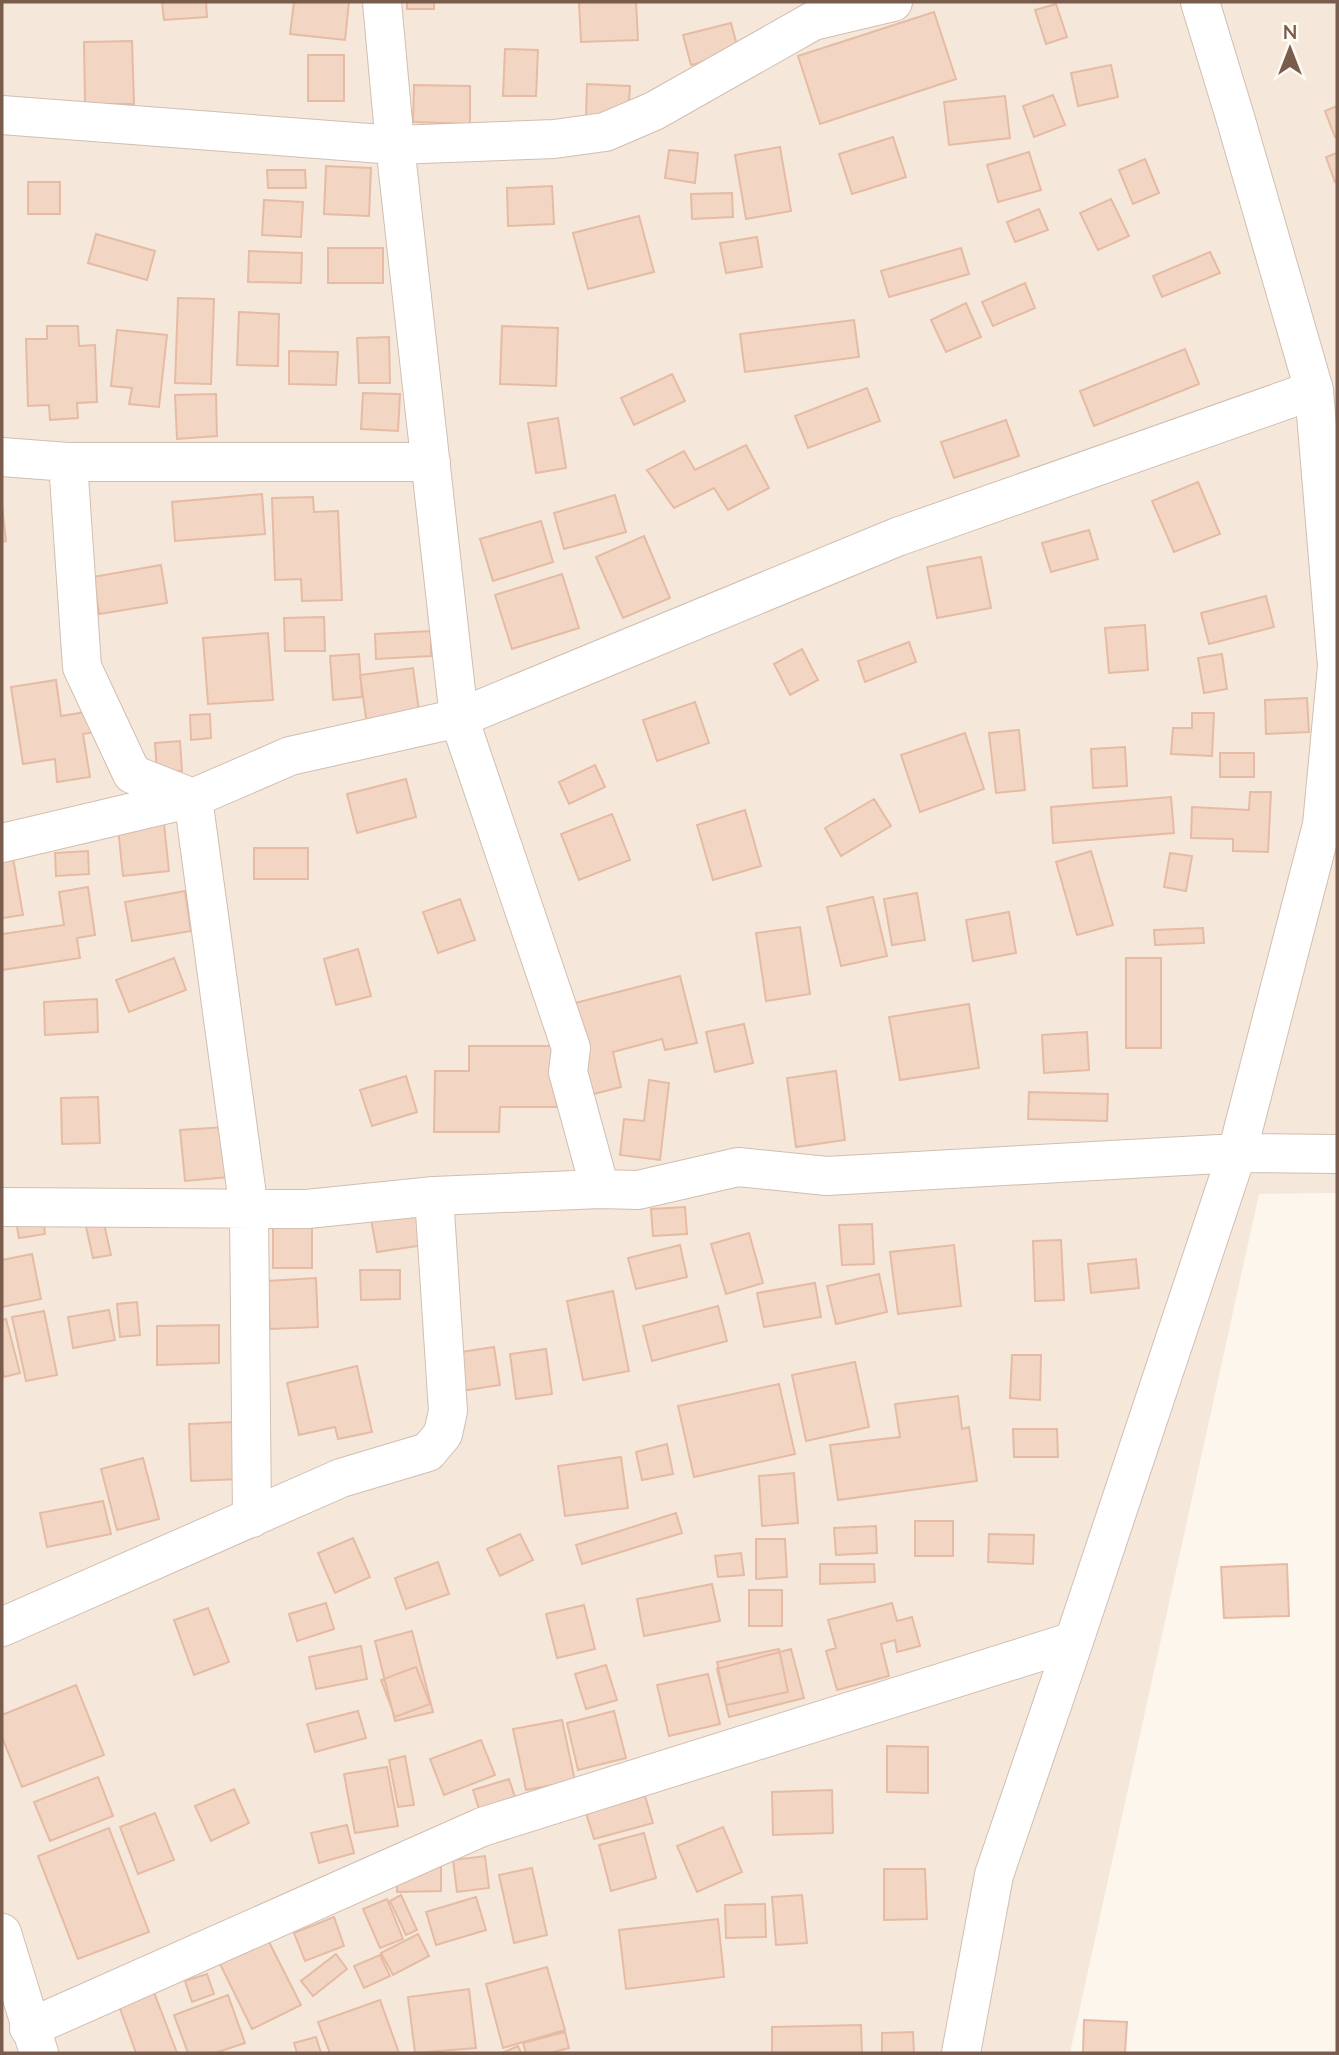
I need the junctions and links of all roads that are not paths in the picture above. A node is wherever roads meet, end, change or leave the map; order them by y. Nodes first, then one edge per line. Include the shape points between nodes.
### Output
1 (382, 2) edge
2 (893, 2) edge
3 (1200, 2) edge
4 (2, 116) edge
5 (395, 145) junction
6 (1314, 390) junction
7 (2, 457) edge
8 (68, 462) junction
9 (431, 462) junction
10 (459, 718) junction
11 (193, 798) junction
12 (2, 843) edge
13 (1237, 1153) junction
14 (1337, 1154) edge
15 (600, 1189) junction
16 (433, 1196) junction
17 (2, 1207) edge
18 (249, 1210) junction
19 (252, 1518) junction
20 (2, 1627) edge
21 (1074, 1641) junction
22 (2, 1933) edge
23 (34, 2041) edge
24 (961, 2053) edge

1 - 5 street
2 - 5 street via 813,21 654,111 605,132 554,139
3 - 6 street
4 - 5 street
5 - 9 street
6 - 10 street via 897,537
6 - 13 street via 1337,666 1322,825
7 - 8 street
8 - 9 street
8 - 11 street via 82,667 132,774
9 - 10 street
10 - 11 street via 290,756
10 - 15 street via 571,1048 568,1072
11 - 12 street
11 - 18 street
13 - 14 street
13 - 15 street via 827,1176 738,1167 638,1190
13 - 21 street
15 - 16 street
16 - 18 street
16 - 19 street via 448,1411 443,1434 428,1452 341,1478
17 - 18 street
18 - 19 street
19 - 20 street
21 - 23 street via 482,1827
21 - 24 street via 994,1875
22 - 23 street

